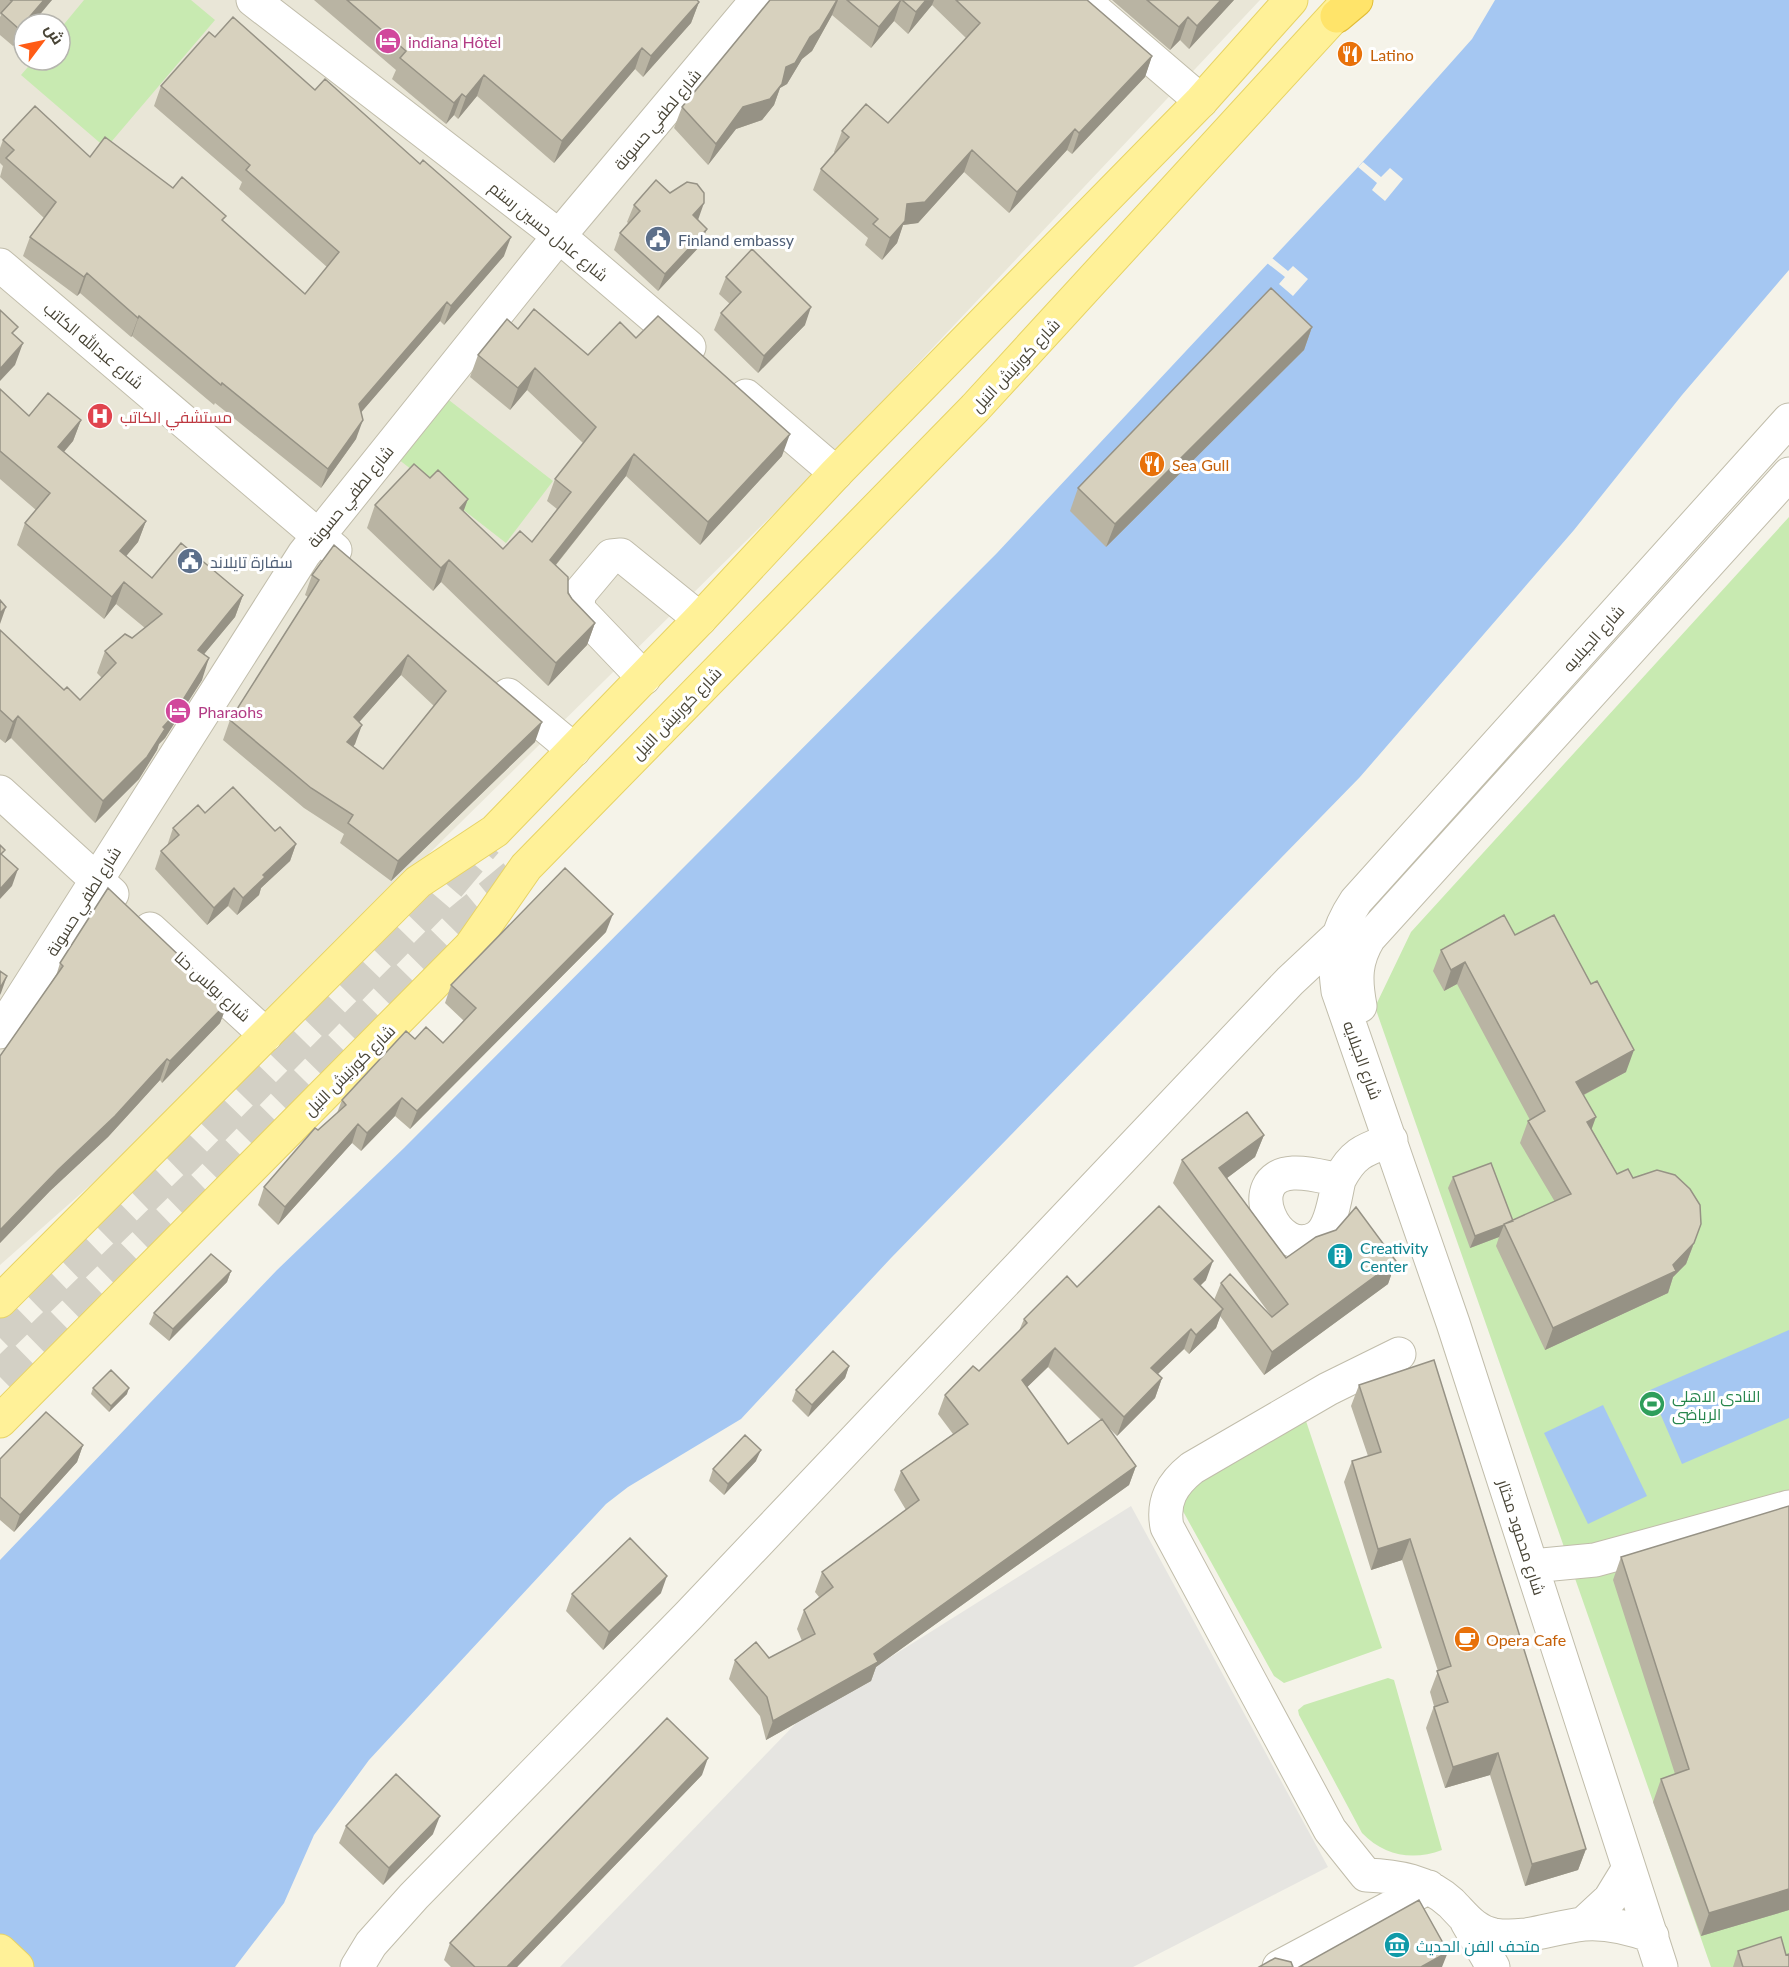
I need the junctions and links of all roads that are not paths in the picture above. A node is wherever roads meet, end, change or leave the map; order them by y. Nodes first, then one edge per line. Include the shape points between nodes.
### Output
1 (253, 0) edge
2 (1083, 0) edge
3 (1291, 0) edge
4 (754, 1) edge
5 (1347, 5) edge
6 (1200, 101) junction
7 (559, 236) junction
8 (0, 265) edge
9 (1789, 420) edge
10 (836, 473) junction
11 (1789, 474) edge
12 (318, 536) junction
13 (355, 567) edge
14 (700, 620) junction
15 (483, 674) edge
16 (644, 678) junction
17 (574, 750) junction
18 (0, 792) edge
19 (97, 880) junction
20 (1337, 937) junction
21 (0, 1032) edge
22 (266, 1035) junction
23 (1380, 1108) junction
24 (1391, 1140) junction
25 (1339, 1180) dead end
26 (0, 1301) edge
27 (1399, 1354) dead end
28 (0, 1421) edge
29 (1789, 1507) edge
30 (1532, 1566) junction
31 (1629, 1868) junction
32 (1429, 1887) junction
33 (1467, 1922) junction
34 (1583, 1924) junction
35 (1652, 1936) junction
36 (0, 1951) edge
37 (17, 1967) edge
38 (357, 1967) edge
39 (1279, 1967) edge
40 (1492, 1967) edge
41 (1660, 1967) edge

1 - 7 street, شارع عادل حسين رستم
2 - 6 street
3 - 6 main road
4 - 7 street, شارع لطفي حسونة
5 - 28 main road, شارع كورنيش النيل via 975,408 526,867 471,946
6 - 10 main road
7 - 10 street, شارع عادل حسين رستم
7 - 12 street, شارع لطفي حسونة
8 - 12 street, شارع عبدالله الكاتب
9 - 20 street, شارع الجبلايه via 1356,902
10 - 14 main road
11 - 23 street, شارع الجبلايه via 1369,938 1356,971
12 - 13 street, شارع عبدالله الكاتب
12 - 19 street, شارع لطفي حسونة
14 - 16 main road
14 - 16 street via 621,555 611,556 579,594 578,609
15 - 17 street
16 - 17 main road
17 - 22 main road via 495,831 418,882
18 - 19 street, شارع بولس حنا
19 - 21 street, شارع لطفي حسونة
19 - 22 street, شارع بولس حنا
20 - 23 street, شارع الجبلايه via 1334,959 1338,991
20 - 38 street via 1290,981 689,1615 414,1896 371,1944
22 - 26 main road
23 - 24 street, شارع محمود مختار
24 - 25 street via 1361,1151 1349,1161
24 - 30 street, شارع محمود مختار
27 - 32 street via 1299,1405 1192,1468 1178,1479 1163,1510 1167,1527 1330,1830 1366,1875 1398,1876
29 - 30 street via 1595,1560
30 - 31 street, شارع محمود مختار
31 - 34 street via 1610,1899
31 - 35 street, شارع محمود مختار
32 - 33 street via 1450,1902
32 - 39 street
33 - 34 street via 1491,1934 1519,1938
33 - 40 street
34 - 35 street via 1618,1926
35 - 41 street, شارع محمود مختار
36 - 37 main road

